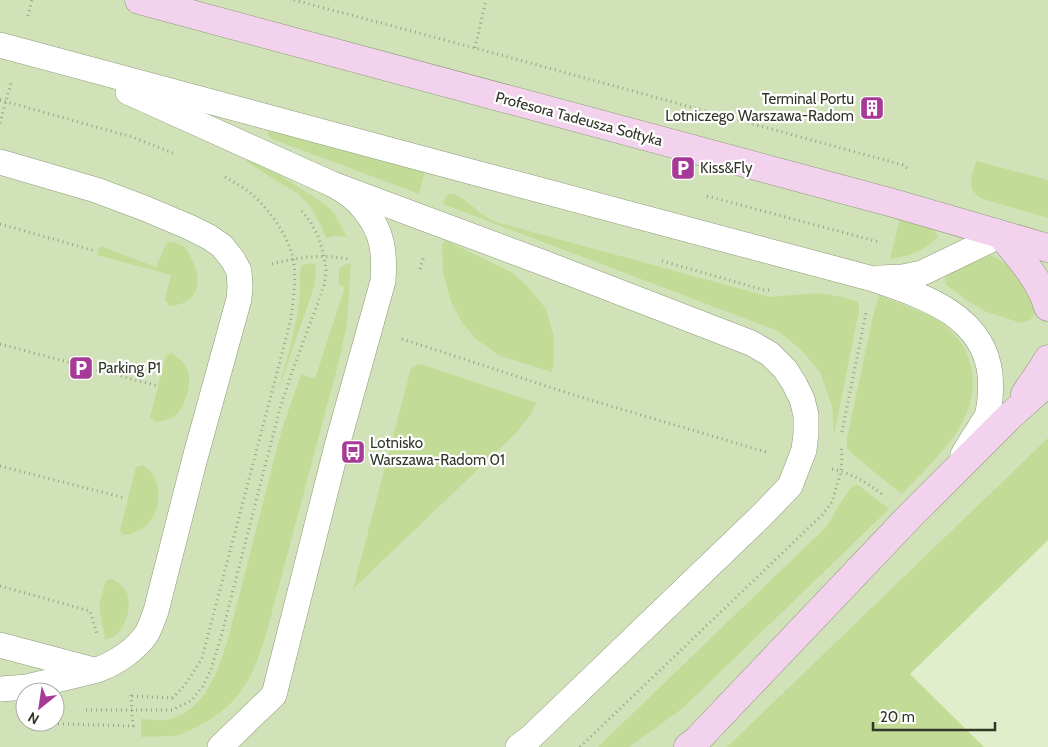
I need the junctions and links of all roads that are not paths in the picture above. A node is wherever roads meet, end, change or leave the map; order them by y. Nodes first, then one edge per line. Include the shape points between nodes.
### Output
1 (139, 0) edge
2 (0, 45) edge
3 (62, 61) junction
4 (0, 162) edge
5 (332, 184) junction
6 (1001, 235) junction
7 (1048, 248) edge
8 (873, 279) junction
9 (1048, 307) edge
10 (1048, 359) edge
11 (1048, 382) edge
12 (1010, 416) junction
13 (949, 476) junction
14 (0, 645) edge
15 (102, 669) junction
16 (0, 689) edge
17 (692, 745) edge
18 (220, 747) edge
19 (518, 747) edge

1 - 6 street, Profesora Tadeusza Sołtyka
2 - 3 lane
3 - 5 lane
3 - 8 lane
4 - 15 lane via 96,190 189,226 222,246 239,272 238,299 156,611 147,633 134,648
5 - 18 lane via 354,198 376,225 383,244 383,281 338,442 274,695
5 - 19 lane via 751,343 770,354 785,369 802,399 806,415 804,450 790,486
6 - 7 street, Profesora Tadeusza Sołtyka
6 - 8 lane via 922,273
6 - 9 street via 1021,258
8 - 13 lane via 921,296 964,322 979,340 989,365 991,392 986,416
10 - 12 street
11 - 12 street
12 - 13 street
13 - 17 street
14 - 15 lane
15 - 16 lane via 26,687

